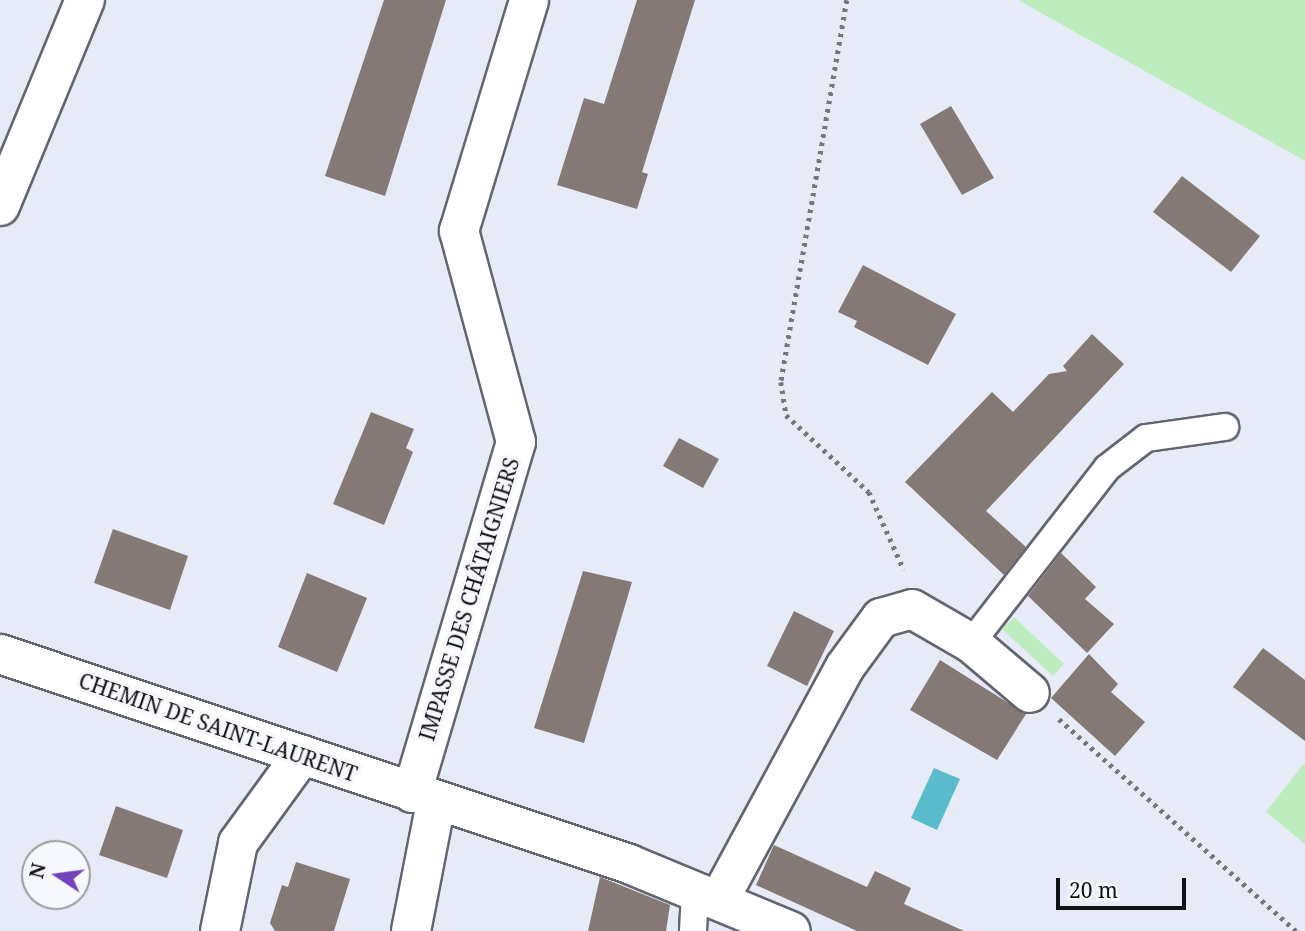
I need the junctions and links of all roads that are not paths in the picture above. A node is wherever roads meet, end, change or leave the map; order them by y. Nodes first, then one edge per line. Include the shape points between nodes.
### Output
1 (85, 0) edge
2 (529, 0) edge
3 (0, 206) edge
4 (1225, 427) dead end
5 (971, 643) junction
6 (0, 654) edge
7 (1030, 693) road end
8 (302, 755) junction
9 (424, 798) junction
10 (707, 896) junction
11 (220, 931) edge
12 (411, 931) edge
13 (693, 931) edge
14 (791, 931) edge

1 - 3 street
2 - 9 street, IMPASSE DES CHÂTAIGNIERS via 459,232 516,442
4 - 5 lane via 1146,438 1107,468
5 - 7 street
5 - 10 street via 912,609 881,618 845,667
6 - 8 street, CHEMIN DE SAINT-LAURENT
8 - 9 street, CHEMIN DE SAINT-LAURENT
8 - 11 street via 238,843
9 - 10 street, CHEMIN DE SAINT-LAURENT
9 - 12 street
10 - 13 lane
10 - 14 street, CHEMIN DE SAINT-LAURENT

